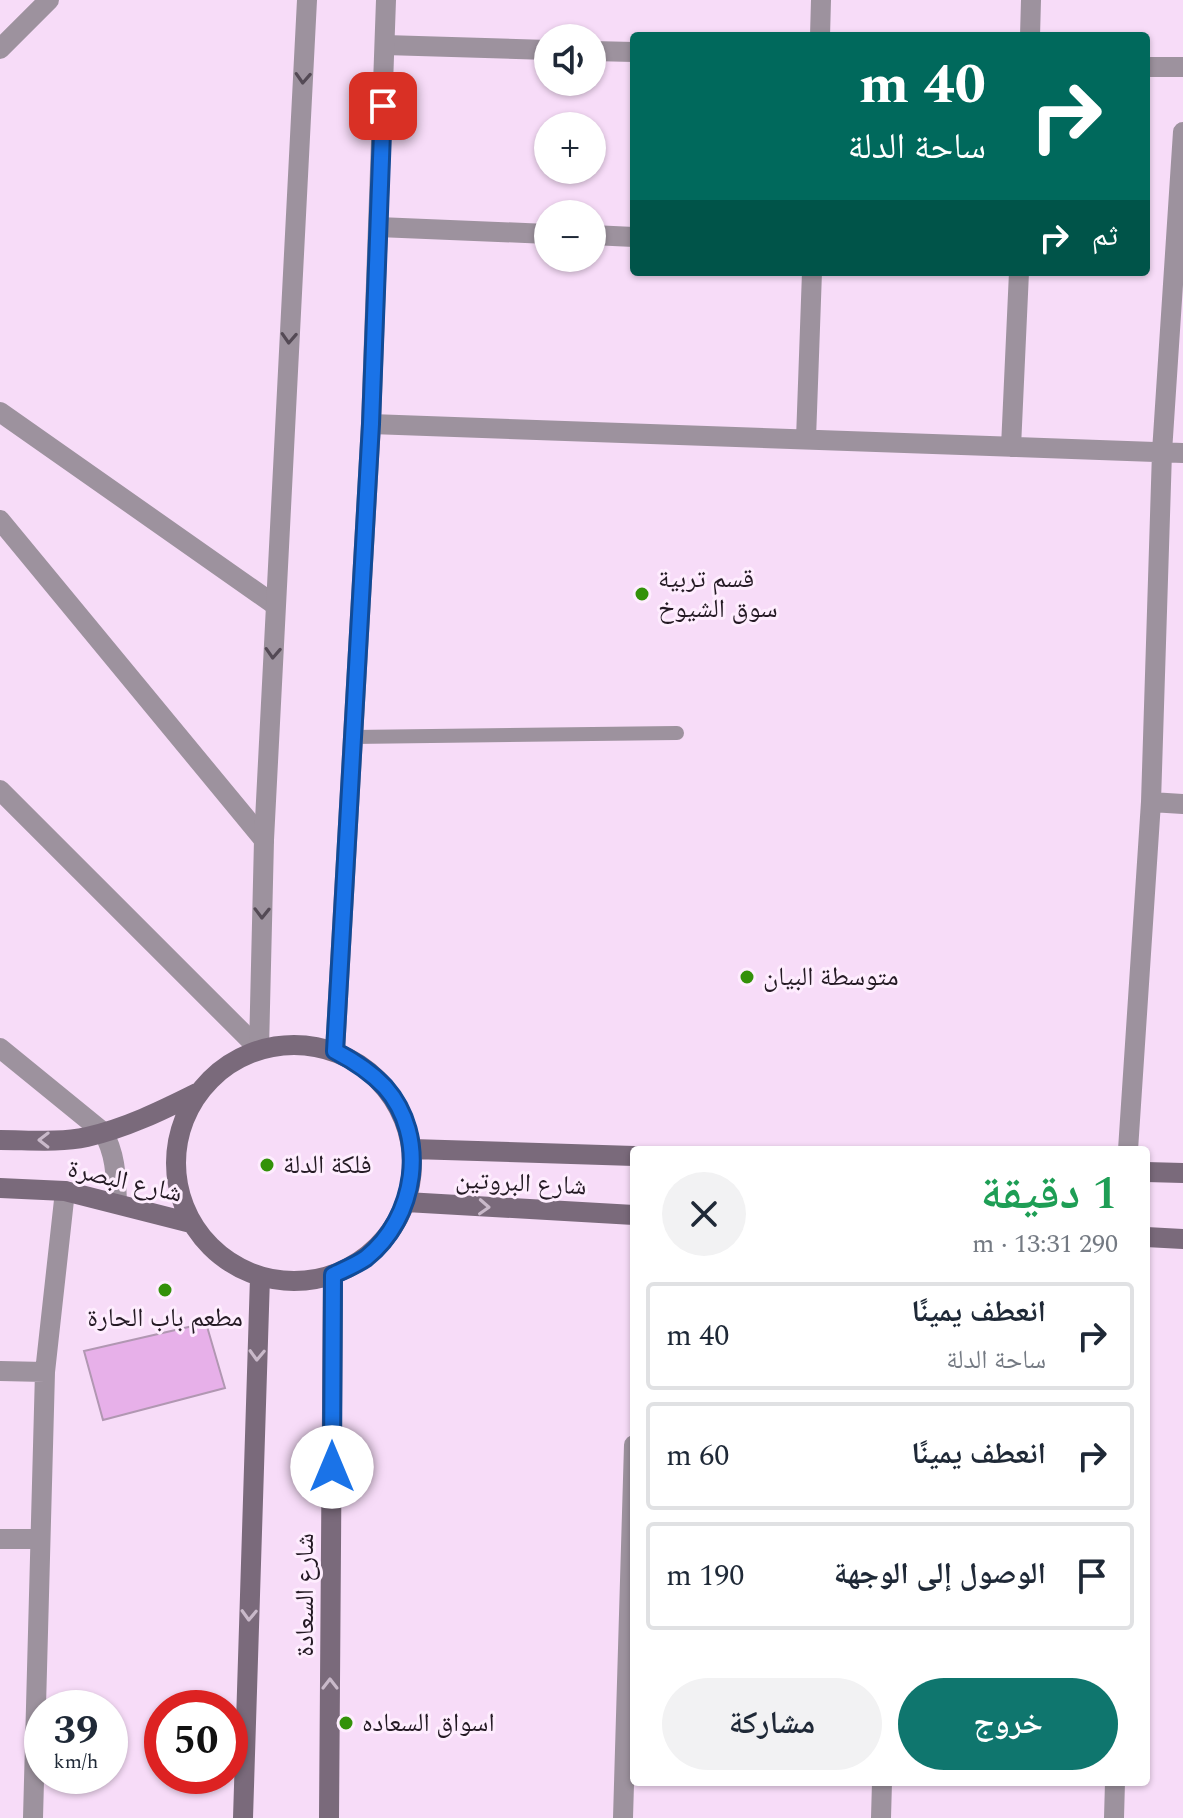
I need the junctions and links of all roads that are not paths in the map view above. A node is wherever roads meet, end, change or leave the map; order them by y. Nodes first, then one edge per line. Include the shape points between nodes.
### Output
1 (49, 0) edge
2 (307, 0) edge
3 (386, 0) edge
4 (821, 0) edge
5 (1031, 0) edge
6 (820, 32) edge
7 (1030, 32) edge
8 (385, 45) junction
9 (0, 49) edge
10 (534, 50) edge
11 (606, 51) edge
12 (630, 52) edge
13 (1150, 67) edge
14 (1183, 67) edge
15 (1183, 132) edge
16 (378, 227) junction
17 (534, 233) edge
18 (606, 236) edge
19 (630, 237) edge
20 (812, 276) edge
21 (1019, 276) edge
22 (0, 412) edge
23 (371, 424) junction
24 (806, 439) junction
25 (1011, 447) junction
26 (1162, 452) junction
27 (1183, 453) edge
28 (0, 520) edge
29 (275, 605) junction
30 (677, 733) dead end
31 (353, 737) junction
32 (0, 790) edge
33 (1151, 802) junction
34 (1183, 804) edge
35 (264, 840) junction
36 (0, 1048) edge
37 (259, 1049) junction
38 (335, 1051) junction
39 (197, 1093) junction
40 (103, 1132) junction
41 (0, 1140) edge
42 (1128, 1146) edge
43 (412, 1149) junction
44 (630, 1156) edge
45 (1150, 1172) edge
46 (1183, 1173) edge
47 (0, 1188) edge
48 (65, 1191) junction
49 (406, 1202) junction
50 (117, 1203) junction
51 (630, 1215) edge
52 (191, 1223) junction
53 (1150, 1237) edge
54 (1183, 1239) edge
55 (333, 1275) junction
56 (260, 1277) junction
57 (0, 1371) edge
58 (45, 1372) junction
59 (0, 1539) edge
60 (40, 1539) junction
61 (630, 1581) edge
62 (882, 1786) edge
63 (1115, 1786) edge
64 (33, 1818) edge
65 (243, 1818) edge
66 (329, 1818) edge
67 (623, 1818) edge
68 (881, 1818) edge
69 (1114, 1818) edge

1 - 9 street
2 -> 29 street
3 - 8 street
4 - 6 street
5 - 7 street
8 - 10 street
8 - 16 street
11 - 12 street
13 - 14 street
15 - 26 street
16 - 17 street
16 - 23 street
18 - 19 street
20 - 24 street
21 - 25 street
22 - 29 street
23 - 24 street
23 - 31 street
24 - 25 street
25 - 26 street
26 - 27 street
26 - 33 street
28 - 35 street
29 -> 35 street
30 - 31 lane
31 - 38 street
32 - 37 street
33 - 34 street
33 - 42 street
35 -> 37 street
36 - 40 street
37 - 38 main road via 297,1044
37 - 39 main road via 224,1066
38 - 43 main road via 364,1067 387,1089
39 - 40 main road, شارع البصرة
39 - 52 main road via 181,1124 175,1157 178,1191
40 -> 41 main road, شارع البصرة via 58,1140
40 - 50 street via 114,1161
43 - 44 main road, شارع البروتين
43 - 49 main road
45 - 46 main road
47 - 48 main road, شارع البصرة
48 - 50 main road, شارع البصرة
48 - 58 street
49 -> 51 main road, شارع البروتين
49 - 55 main road via 390,1234 365,1259
50 - 52 main road, شارع البصرة
52 - 56 main road via 209,1247
53 - 54 main road
55 - 56 main road via 297,1282
66 -> 55 main road, شارع السعادة
56 -> 65 main road, شارع السعادة
57 - 58 street
58 - 60 street
59 - 60 street
60 - 64 street
61 - 67 street
62 - 68 street
63 - 69 street

